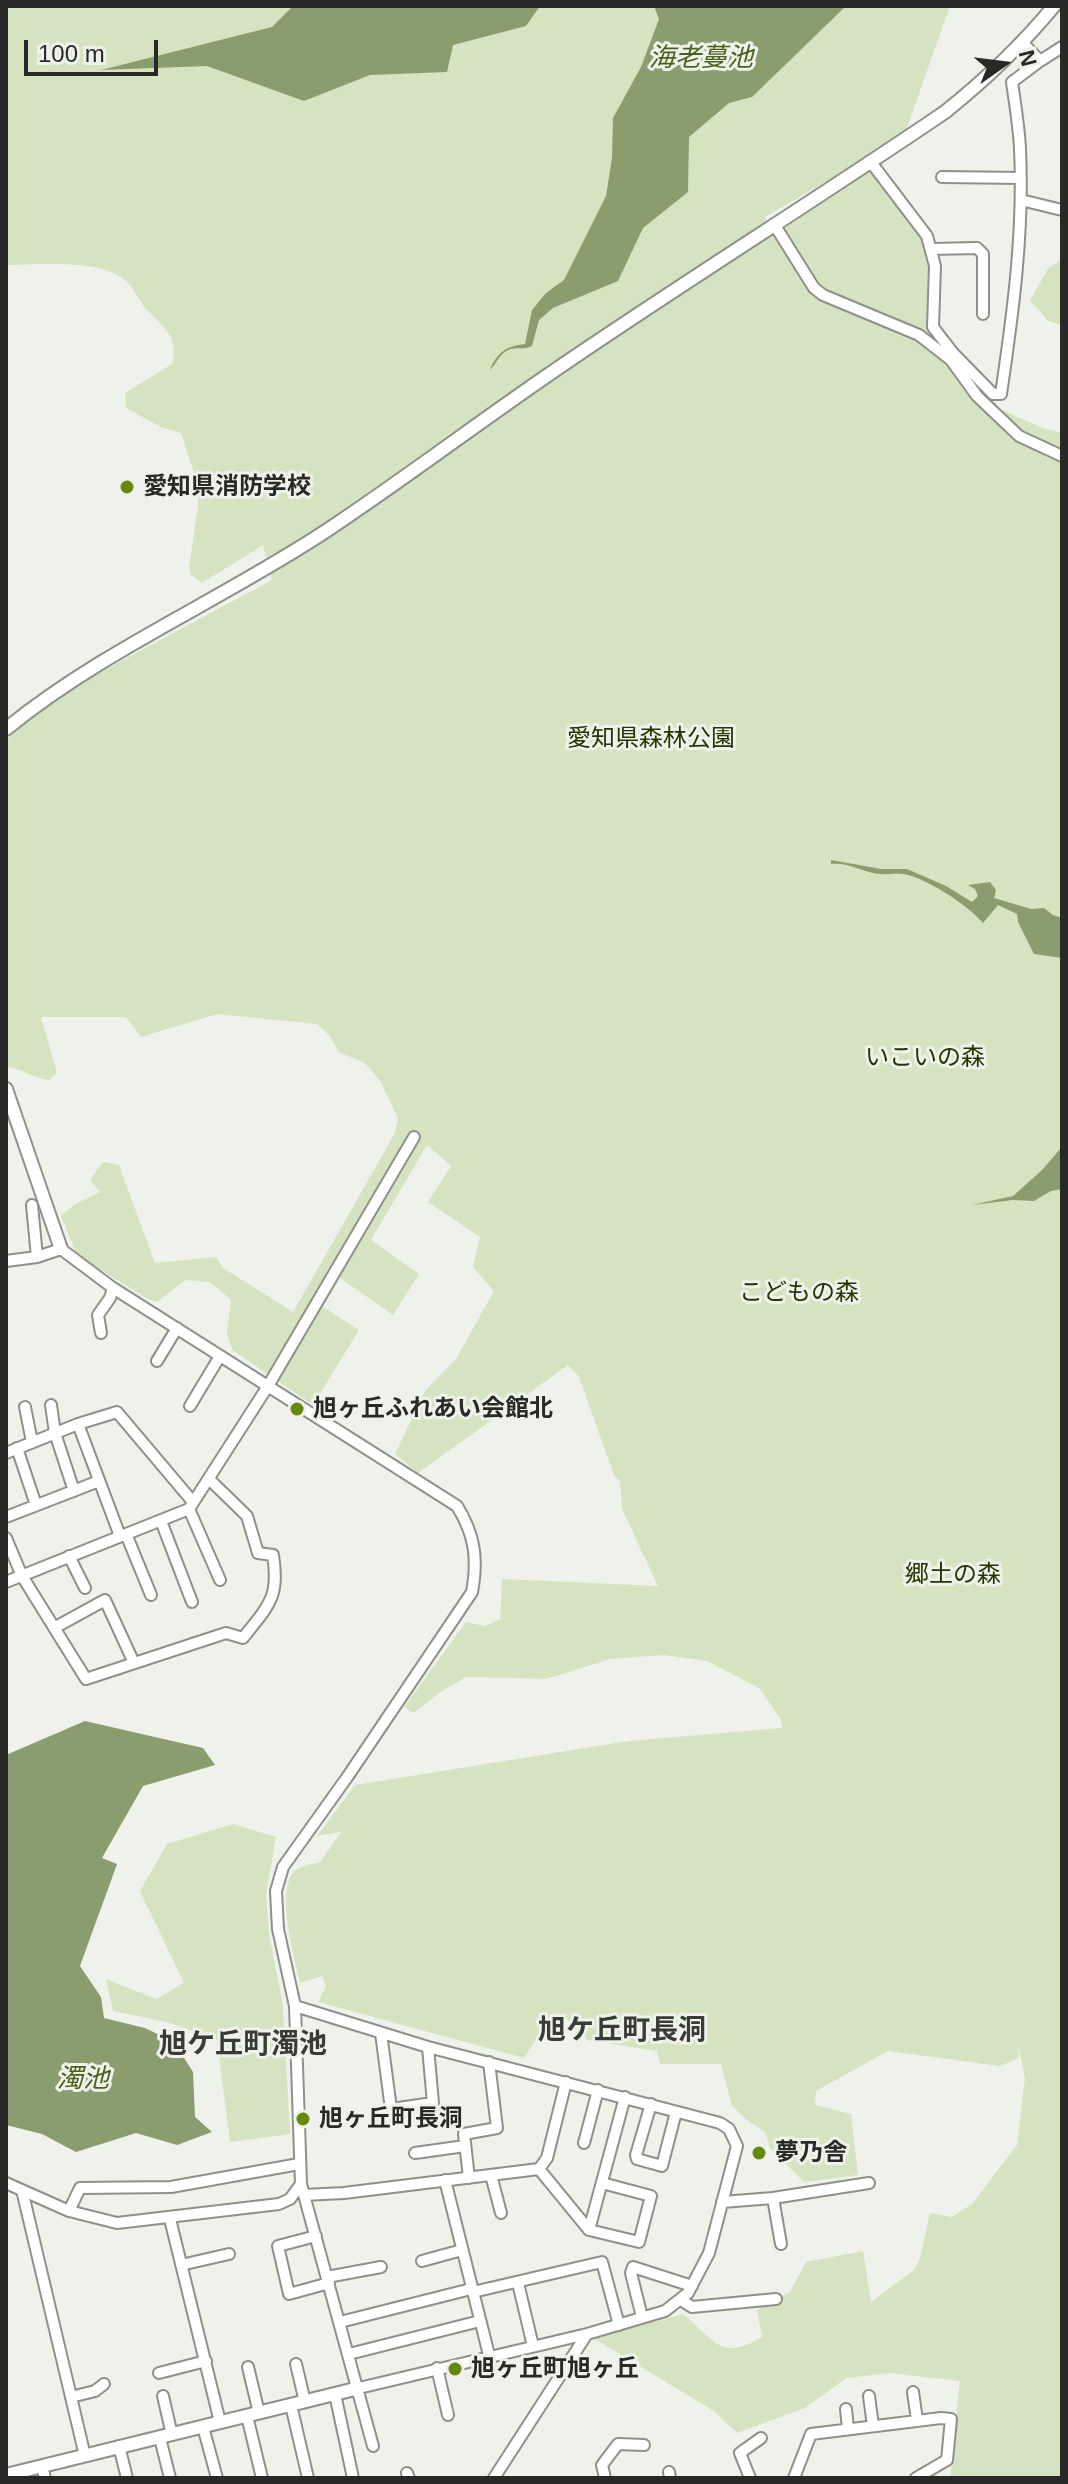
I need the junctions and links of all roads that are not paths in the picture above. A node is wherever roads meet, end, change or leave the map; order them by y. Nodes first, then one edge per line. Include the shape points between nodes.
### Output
1 (1054, 6) edge
2 (1023, 43) junction
3 (1062, 47) edge
4 (1040, 61) junction
5 (870, 161) junction
6 (942, 177) dead end
7 (1021, 178) junction
8 (1021, 200) junction
9 (1062, 210) edge
10 (774, 224) junction
11 (932, 249) junction
12 (983, 314) dead end
13 (953, 357) junction
14 (1062, 456) edge
15 (6, 729) edge
16 (6, 1089) edge
17 (8, 1103) edge
18 (414, 1137) dead end
19 (32, 1205) dead end
20 (61, 1249) junction
21 (37, 1257) junction
22 (6, 1261) edge
23 (113, 1288) junction
24 (177, 1328) junction
25 (101, 1333) dead end
26 (220, 1356) junction
27 (157, 1361) dead end
28 (268, 1386) junction
29 (51, 1405) dead end
30 (190, 1406) dead end
31 (25, 1407) dead end
32 (78, 1424) junction
33 (55, 1433) junction
34 (32, 1442) junction
35 (11, 1450) edge
36 (210, 1480) junction
37 (99, 1481) junction
38 (74, 1491) junction
39 (36, 1505) junction
40 (191, 1505) junction
41 (6, 1517) edge
42 (161, 1521) junction
43 (123, 1535) junction
44 (6, 1538) edge
45 (69, 1556) junction
46 (22, 1576) junction
47 (220, 1580) dead end
48 (6, 1582) edge
49 (85, 1588) dead end
50 (151, 1595) dead end
51 (192, 1602) dead end
52 (54, 1628) junction
53 (134, 1663) junction
54 (295, 2006) junction
55 (381, 2033) junction
56 (428, 2047) junction
57 (489, 2062) junction
58 (566, 2082) junction
59 (598, 2090) junction
60 (625, 2097) junction
61 (651, 2104) junction
62 (676, 2112) junction
63 (584, 2143) dead end
64 (465, 2146) junction
65 (415, 2153) dead end
66 (299, 2164) junction
67 (539, 2169) junction
68 (491, 2175) junction
69 (469, 2178) junction
70 (445, 2180) junction
71 (6, 2183) edge
72 (602, 2183) junction
73 (869, 2183) dead end
74 (302, 2189) junction
75 (22, 2190) junction
76 (773, 2198) junction
77 (722, 2202) junction
78 (69, 2211) junction
79 (501, 2213) dead end
80 (170, 2219) junction
81 (589, 2230) junction
82 (316, 2236) junction
83 (781, 2244) dead end
84 (462, 2250) junction
85 (229, 2254) dead end
86 (422, 2261) dead end
87 (181, 2265) junction
88 (381, 2267) dead end
89 (328, 2280) junction
90 (518, 2283) junction
91 (692, 2286) junction
92 (472, 2291) junction
93 (776, 2299) dead end
94 (681, 2300) junction
95 (642, 2317) junction
96 (480, 2321) junction
97 (340, 2322) junction
98 (619, 2325) junction
99 (587, 2334) junction
100 (533, 2346) junction
101 (349, 2354) junction
102 (489, 2355) junction
103 (206, 2361) junction
104 (296, 2364) dead end
105 (248, 2367) dead end
106 (437, 2368) junction
107 (159, 2373) dead end
108 (104, 2384) dead end
109 (359, 2388) junction
110 (913, 2392) dead end
111 (335, 2394) junction
112 (163, 2396) dead end
113 (869, 2396) dead end
114 (71, 2397) junction
115 (305, 2402) junction
116 (291, 2405) junction
117 (846, 2409) dead end
118 (253, 2415) junction
119 (448, 2415) dead end
120 (917, 2420) junction
121 (220, 2422) junction
122 (873, 2426) junction
123 (203, 2427) junction
124 (848, 2429) junction
125 (166, 2436) junction
126 (761, 2438) dead end
127 (644, 2445) dead end
128 (119, 2446) junction
129 (373, 2446) dead end
130 (85, 2456) junction
131 (44, 2472) edge
132 (6, 2475) edge
133 (127, 2478) edge
134 (170, 2478) edge
135 (217, 2478) edge
136 (262, 2478) edge
137 (308, 2478) edge
138 (353, 2478) edge
139 (494, 2478) edge
140 (605, 2478) edge
141 (750, 2478) edge
142 (794, 2478) edge
143 (916, 2478) edge

1 - 2 street
2 - 4 street
2 - 5 street via 945,112
3 - 4 street
4 - 7 street via 1012,82
5 - 10 street
5 - 11 street
6 - 7 street
7 - 8 street
8 - 9 street
8 - 13 street via 1001,394 993,394
10 - 13 street via 823,295 919,335
10 - 15 street via 328,530 96,665
11 - 12 street via 977,248 983,254
11 - 13 street via 931,322
13 - 14 street via 977,396 1019,436
16 - 17 street
17 - 20 street
18 - 28 street
19 - 21 street
20 - 21 street
20 - 23 street
21 - 22 street
23 - 24 street
23 - 25 street via 98,1315
24 - 26 street
24 - 27 street
26 - 28 street
26 - 30 street
28 - 36 street
28 - 54 street via 457,1506 469,1525 477,1568 462,1611 283,1867 276,1891 278,1929
29 - 33 street
31 - 34 street
32 - 33 street
32 - 37 street
32 - 40 street via 117,1412
33 - 34 street
33 - 38 street
34 - 35 street
35 - 39 street
36 - 40 street
36 - 53 street via 247,1516 258,1553 273,1555 272,1600 243,1638 226,1633
37 - 38 street
37 - 43 street
38 - 39 street
39 - 41 street
40 - 42 street
40 - 47 street
42 - 43 street
42 - 51 street
43 - 45 street
43 - 50 street
44 - 46 street
45 - 46 street
45 - 49 street
46 - 48 street
46 - 52 street
52 - 53 street via 86,1679
52 - 53 street via 105,1600
54 - 55 street
54 - 66 street
55 - 56 street
55 - 56 street via 391,2109 433,2103
56 - 57 street
57 - 58 street
57 - 64 street via 497,2128 464,2134
58 - 59 street
58 - 67 street via 547,2158
59 - 60 street
59 - 63 street
60 - 61 street
60 - 72 street
61 - 62 street
61 - 62 street via 637,2159 662,2166
62 - 77 street via 720,2123 735,2138 736,2155
64 - 65 street
64 - 69 street
66 - 74 street
66 - 78 street via 171,2187 80,2188
67 - 68 street
67 - 81 street
68 - 69 street
68 - 79 street
69 - 70 street
70 - 74 street via 344,2193
70 - 84 street
71 - 75 street
72 - 81 street
72 - 81 street via 651,2196 639,2242
73 - 76 street
74 - 80 street via 279,2204
74 - 82 street
75 - 78 street
75 - 114 street
76 - 77 street
76 - 83 street
77 - 91 street via 709,2253
78 - 80 street via 117,2223
80 - 87 street
82 - 89 street
82 - 89 street via 278,2246 289,2294
84 - 86 street
84 - 92 street
85 - 87 street
87 - 103 street
88 - 89 street
89 - 97 street
90 - 92 street
90 - 98 street via 602,2262
90 - 100 street
91 - 94 street
91 - 95 street via 633,2267
92 - 96 street
92 - 97 street
93 - 94 street via 692,2307
94 - 95 street
95 - 98 street
96 - 101 street
96 - 102 street
97 - 101 street
98 - 99 street
99 - 100 street
99 - 139 street
100 - 102 street
101 - 109 street
102 - 106 street
103 - 107 street
103 - 121 street
104 - 115 street
105 - 118 street
106 - 109 street
106 - 119 street
108 - 114 street
109 - 111 street
109 - 129 street
110 - 120 street
111 - 115 street
111 - 138 street
112 - 125 street
113 - 122 street
114 - 130 street
115 - 116 street
116 - 118 street
116 - 137 street
117 - 124 street
118 - 121 street
118 - 136 street
120 - 122 street
120 - 143 street via 951,2419 947,2460
121 - 123 street
122 - 124 street
123 - 125 street
123 - 135 street
124 - 142 street via 811,2434
125 - 128 street
125 - 134 street
126 - 141 street via 740,2453
127 - 140 street via 618,2444 602,2465
128 - 130 street
128 - 133 street
130 - 131 street
131 - 132 street

